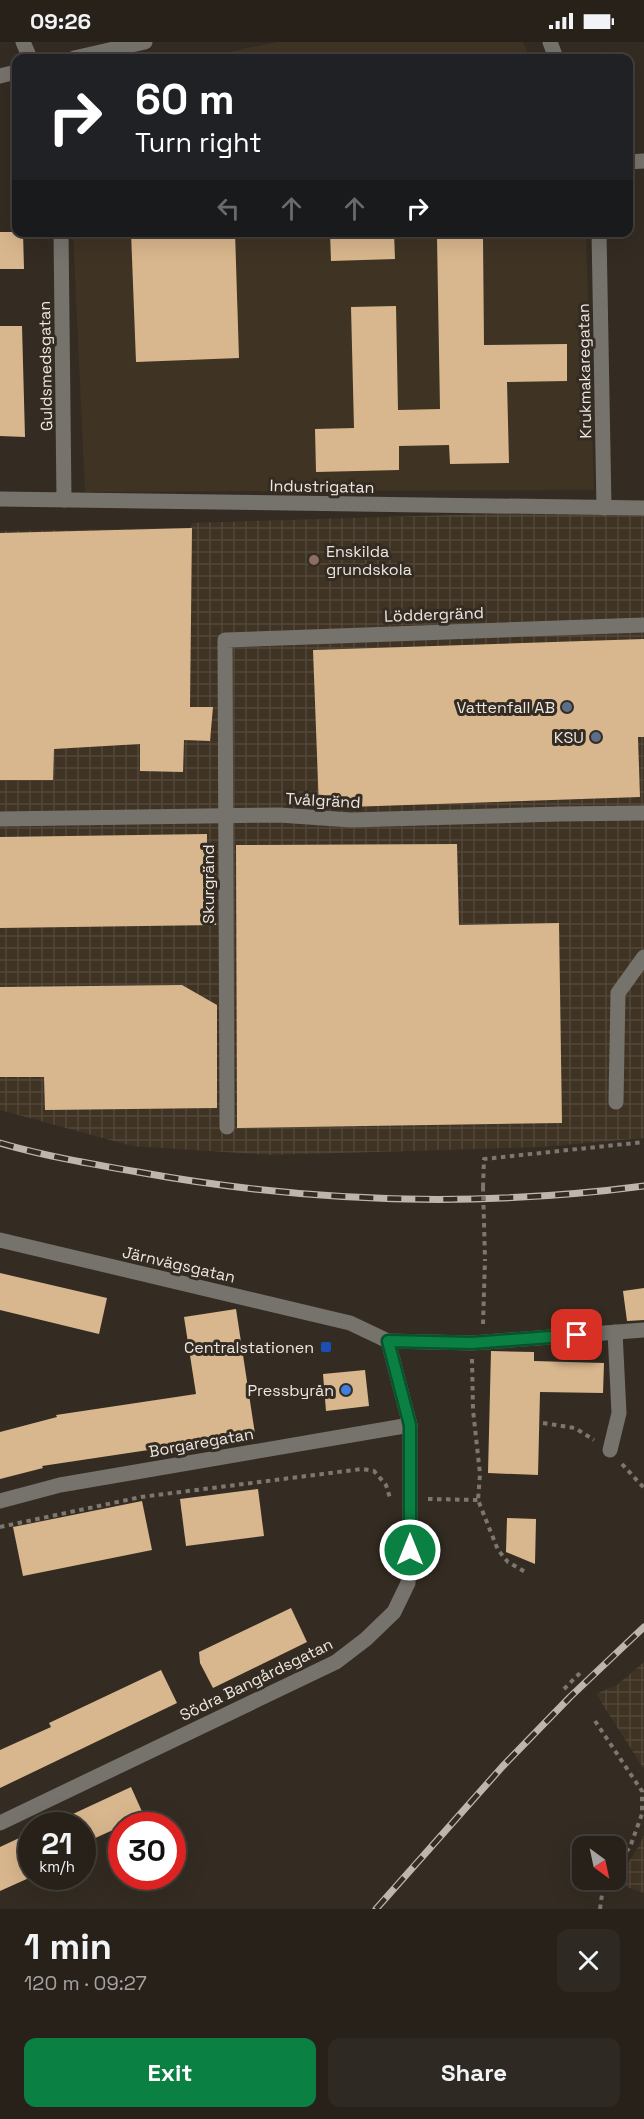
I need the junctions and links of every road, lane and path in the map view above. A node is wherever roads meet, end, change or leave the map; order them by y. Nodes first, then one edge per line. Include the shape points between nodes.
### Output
1 (145, 42) edge
2 (92, 54) edge
3 (61, 237) edge
4 (599, 237) edge
5 (0, 499) edge
6 (64, 500) junction
7 (604, 508) junction
8 (644, 508) edge
9 (644, 625) edge
10 (225, 640) joint
11 (644, 813) edge
12 (226, 816) junction
13 (0, 819) edge
14 (644, 957) edge
15 (616, 1102) dead end
16 (227, 1127) dead end
17 (644, 1142) edge
18 (0, 1240) edge
19 (644, 1330) edge
20 (615, 1332) junction
21 (388, 1341) junction
22 (472, 1343) junction
23 (543, 1423) dead end
24 (410, 1425) junction
25 (609, 1450) junction
26 (644, 1488) edge
27 (410, 1499) junction
28 (478, 1500) junction
29 (0, 1501) edge
30 (0, 1527) edge
31 (527, 1573) dead end
32 (582, 1671) dead end
33 (564, 1689) dead end
34 (595, 1721) dead end
35 (0, 1823) edge
36 (626, 1853) edge
37 (603, 1890) edge
38 (600, 1909) edge

1 - 2 street
3 - 6 street, Guldsmedsgatan
4 - 7 street, Krukmakaregatan
5 - 6 street, Industrigatan
6 - 7 street, Industrigatan
7 - 8 street, Industrigatan
9 - 10 street, Löddergränd
10 - 12 street, Skurgränd
11 - 12 street, Tvålgränd via 351,820
12 - 13 street, Tvålgränd
12 - 16 street, Skurgränd
14 - 15 street via 618,993
17 - 22 path, bridge via 484,1159 483,1324
18 - 21 street, Järnvägsgatan via 350,1323
19 - 20 street
20 - 22 street
20 - 25 street via 619,1413
21 - 22 street
21 - 24 street, Södra Bangårdsgatan
22 - 28 path
23 - 25 path via 575,1428
24 - 27 street, Södra Bangårdsgatan
24 - 29 street, Borgaregatan via 60,1485
25 - 26 path
27 - 28 path
27 - 30 path via 390,1498 386,1485 374,1471 362,1469 141,1497
27 - 35 street, Södra Bangårdsgatan via 408,1583 394,1612 366,1639 336,1662
28 - 31 path via 498,1550 508,1562
32 - 33 path
34 - 36 path via 642,1791 642,1814
37 - 38 path

